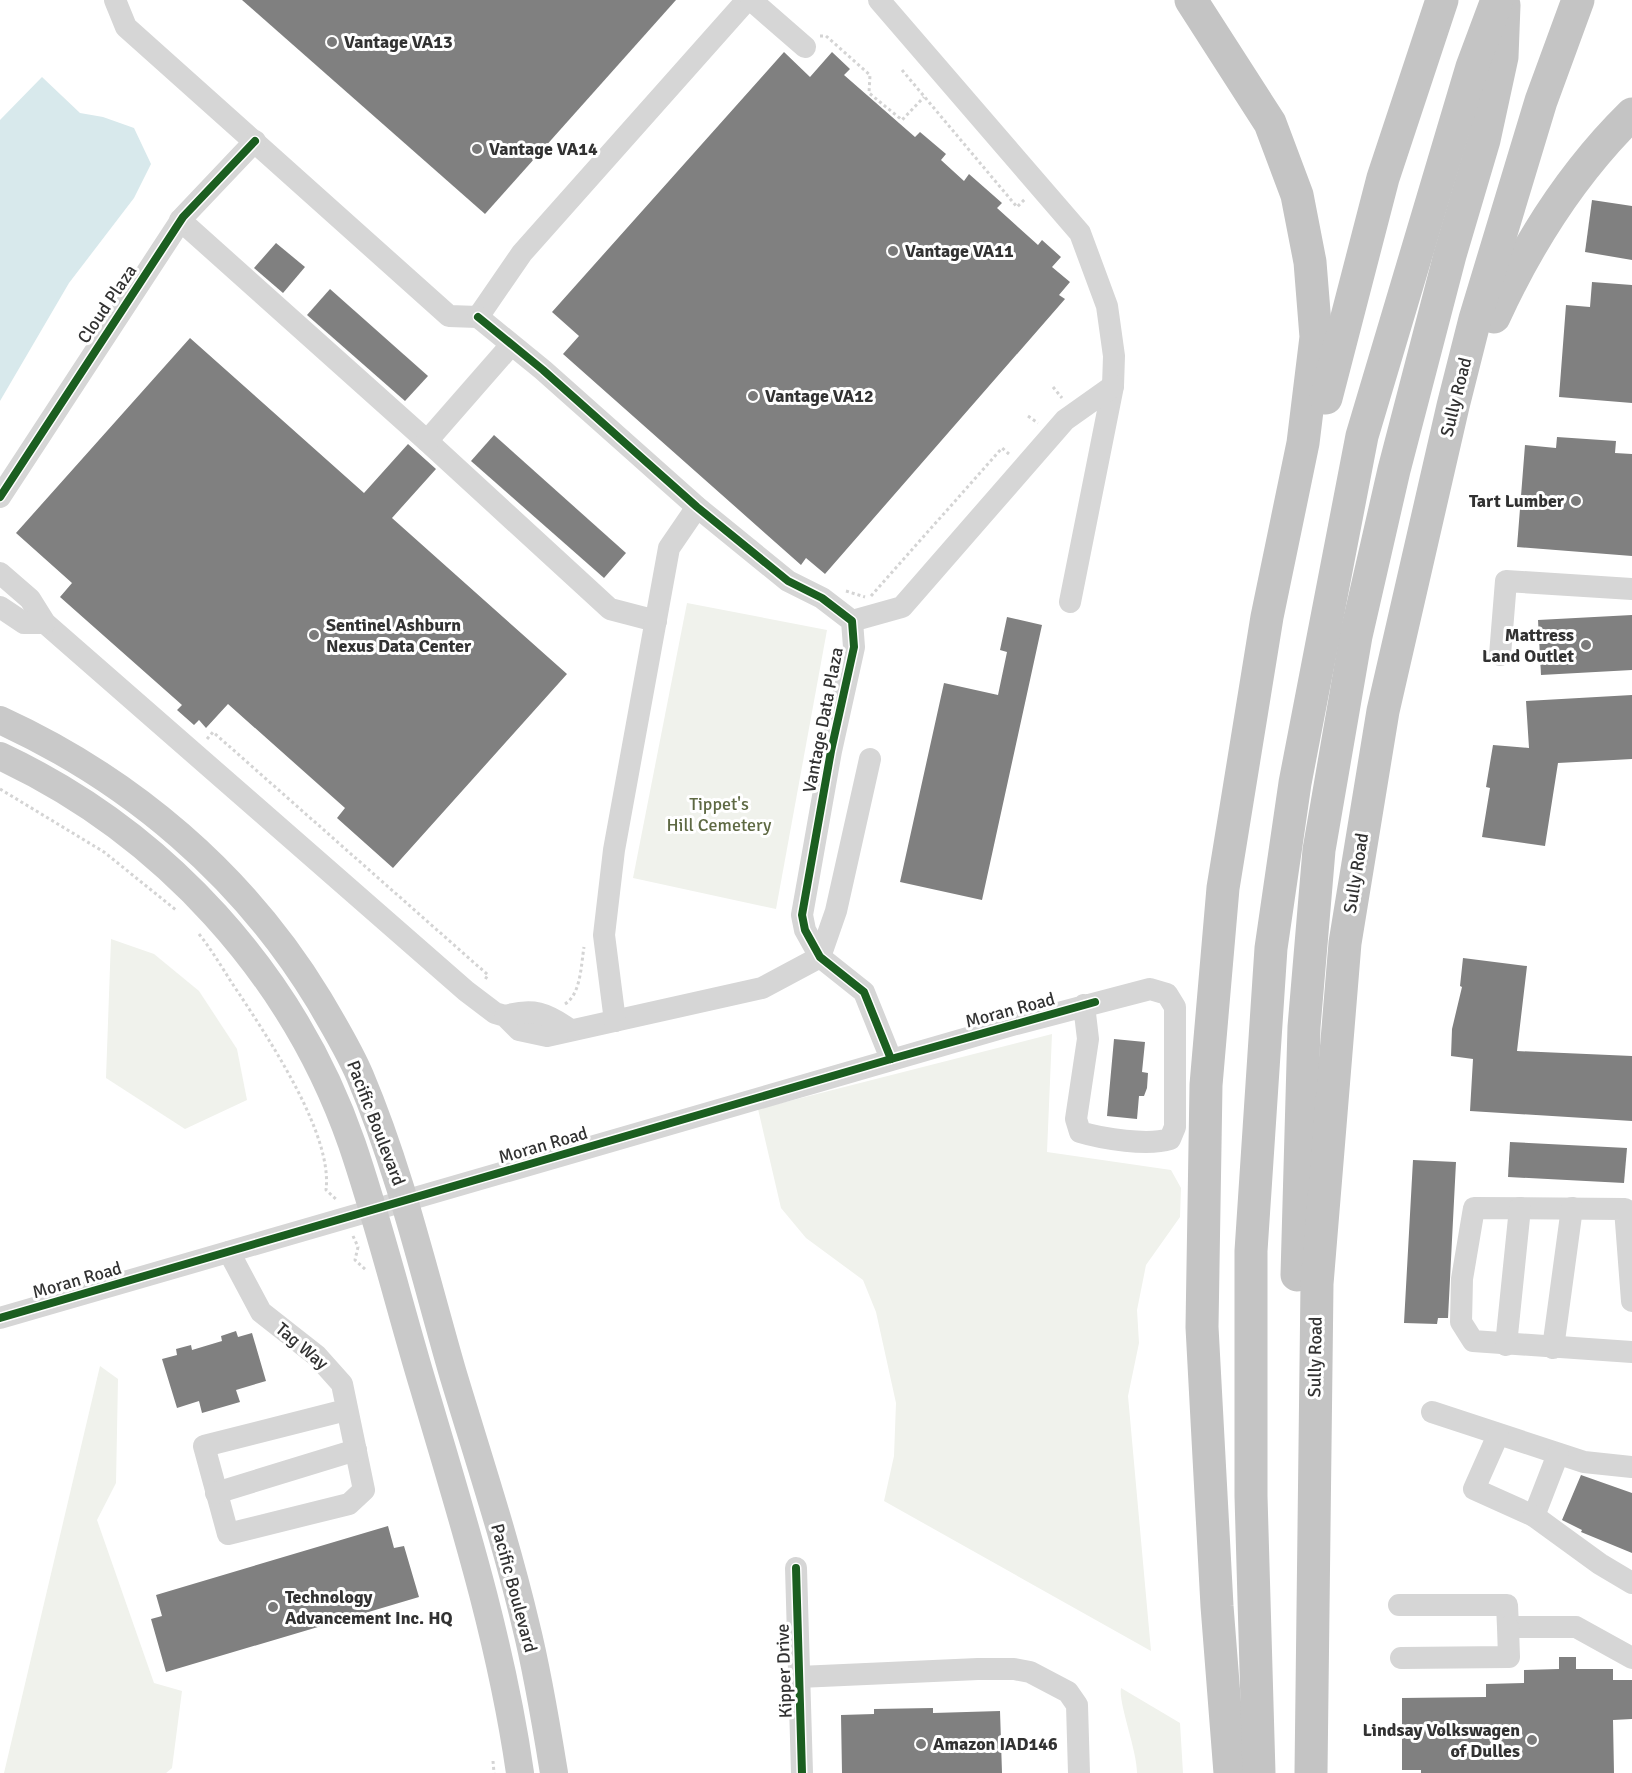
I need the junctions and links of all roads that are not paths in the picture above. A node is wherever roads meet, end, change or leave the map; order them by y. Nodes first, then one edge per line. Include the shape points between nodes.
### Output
1 (116, 0) edge
2 (749, 0) edge
3 (879, 0) edge
4 (1191, 0) edge
5 (1442, 0) edge
6 (1497, 0) edge
7 (1504, 0) edge
8 (1578, 0) edge
9 (810, 42) road end
10 (1632, 114) edge
11 (255, 141) junction
12 (180, 220) junction
13 (478, 317) junction
14 (511, 345) junction
15 (1113, 386) junction
16 (1453, 406) junction
17 (427, 441) junction
18 (0, 497) edge
19 (696, 507) junction
20 (0, 573) edge
21 (1632, 589) edge
22 (1070, 602) dead end
23 (0, 607) edge
24 (1267, 617) junction
25 (656, 621) junction
26 (852, 621) junction
27 (45, 623) junction
28 (1500, 655) dead end
29 (0, 720) edge
30 (0, 756) edge
31 (870, 759) dead end
32 (820, 957) junction
33 (1090, 1003) junction
34 (615, 1021) junction
35 (891, 1059) junction
36 (406, 1200) junction
37 (1520, 1208) junction
38 (1572, 1208) junction
39 (371, 1210) junction
40 (229, 1252) junction
41 (1632, 1301) edge
42 (0, 1318) edge
43 (1506, 1345) junction
44 (1553, 1348) junction
45 (1632, 1352) edge
46 (1315, 1378) junction
47 (346, 1410) junction
48 (1432, 1412) dead end
49 (1498, 1435) junction
50 (356, 1450) junction
51 (1558, 1454) junction
52 (1632, 1467) edge
53 (216, 1493) junction
54 (1534, 1516) junction
55 (796, 1568) dead end
56 (1632, 1583) edge
57 (1399, 1605) dead end
58 (1508, 1627) junction
59 (1401, 1658) dead end
60 (1632, 1658) edge
61 (799, 1677) junction
62 (520, 1773) edge
63 (554, 1773) edge
64 (802, 1773) edge
65 (1079, 1773) edge
66 (1230, 1773) edge
67 (1260, 1773) edge
68 (1311, 1773) edge

1 - 11 street via 126,27
2 - 9 street
2 - 13 street via 522,253
3 - 15 street via 1080,232 1107,306 1114,356
4 - 24 highway via 1270,123 1296,195 1310,262 1316,337 1311,392
5 - 24 highway via 1383,178
6 - 67 highway via 1472,67 1362,436 1295,783 1271,948 1251,1251 1251,1496
7 - 46 highway via 1502,57 1484,140 1394,470 1356,636 1319,850 1304,1027 1296,1306
8 - 16 highway, Sully Road via 1541,101
10 - 16 highway via 1586,165 1552,211 1512,278
11 - 12 street, Cloud Plaza
11 - 13 street via 448,316
12 - 17 street
12 - 18 street, Cloud Plaza
13 - 14 street
14 - 17 street
14 - 19 street
15 - 22 street
15 - 26 street via 1065,420 902,607
16 - 46 highway, Sully Road via 1383,711 1345,943 1317,1284
17 - 25 street via 610,609
19 - 25 street via 669,548
19 - 26 street via 788,581 822,598
20 - 27 street via 30,599
21 - 28 street via 1506,581
23 - 27 street via 24,623
24 - 66 highway via 1223,888 1206,1085 1202,1327 1216,1606
25 - 34 street via 614,850 604,935
26 - 32 street, Vantage Data Plaza via 854,647 802,915 805,930
27 - 34 street via 466,991 519,1030 547,1036
29 - 36 main road, Pacific Boulevard via 64,751 127,792 198,850 253,908 302,972 359,1074
30 - 39 main road, Pacific Boulevard via 123,830 162,861 236,939 263,974 319,1066 352,1144
31 - 32 street via 836,911
32 - 34 street via 762,988
32 - 35 street, Vantage Data Plaza via 864,992
33 - 33 street, Moran Road via 1076,1119 1080,1132 1094,1137 1159,1142 1170,1139 1174,1127 1175,1007 1167,994 1150,989
33 - 35 street, Moran Road
35 - 36 street, Moran Road
36 - 39 street, Moran Road
36 - 63 main road, Pacific Boulevard via 526,1625
37 - 38 street
37 - 43 street
37 - 43 street via 1474,1208 1462,1279 1461,1323 1473,1341
38 - 41 street via 1625,1209
38 - 44 street
39 - 40 street, Moran Road
39 - 62 main road, Pacific Boulevard via 482,1585
40 - 42 street, Moran Road
40 - 47 street, Tag Way via 261,1312 329,1366 342,1384
43 - 44 street
44 - 45 street
46 - 68 highway, Sully Road
47 - 50 street, Tag Way
47 - 53 street via 204,1446
48 - 49 street
49 - 51 street
49 - 54 street via 1474,1489
50 - 53 street
50 - 53 street, Tag Way via 364,1490 349,1504 228,1534
51 - 52 street via 1584,1462
51 - 54 street
54 - 56 street
55 - 61 street, Kipper Drive
57 - 58 street via 1507,1605
58 - 59 street via 1509,1657
58 - 60 street via 1576,1627
61 - 64 street, Kipper Drive
61 - 65 street via 978,1669 1030,1672 1068,1692 1077,1705

